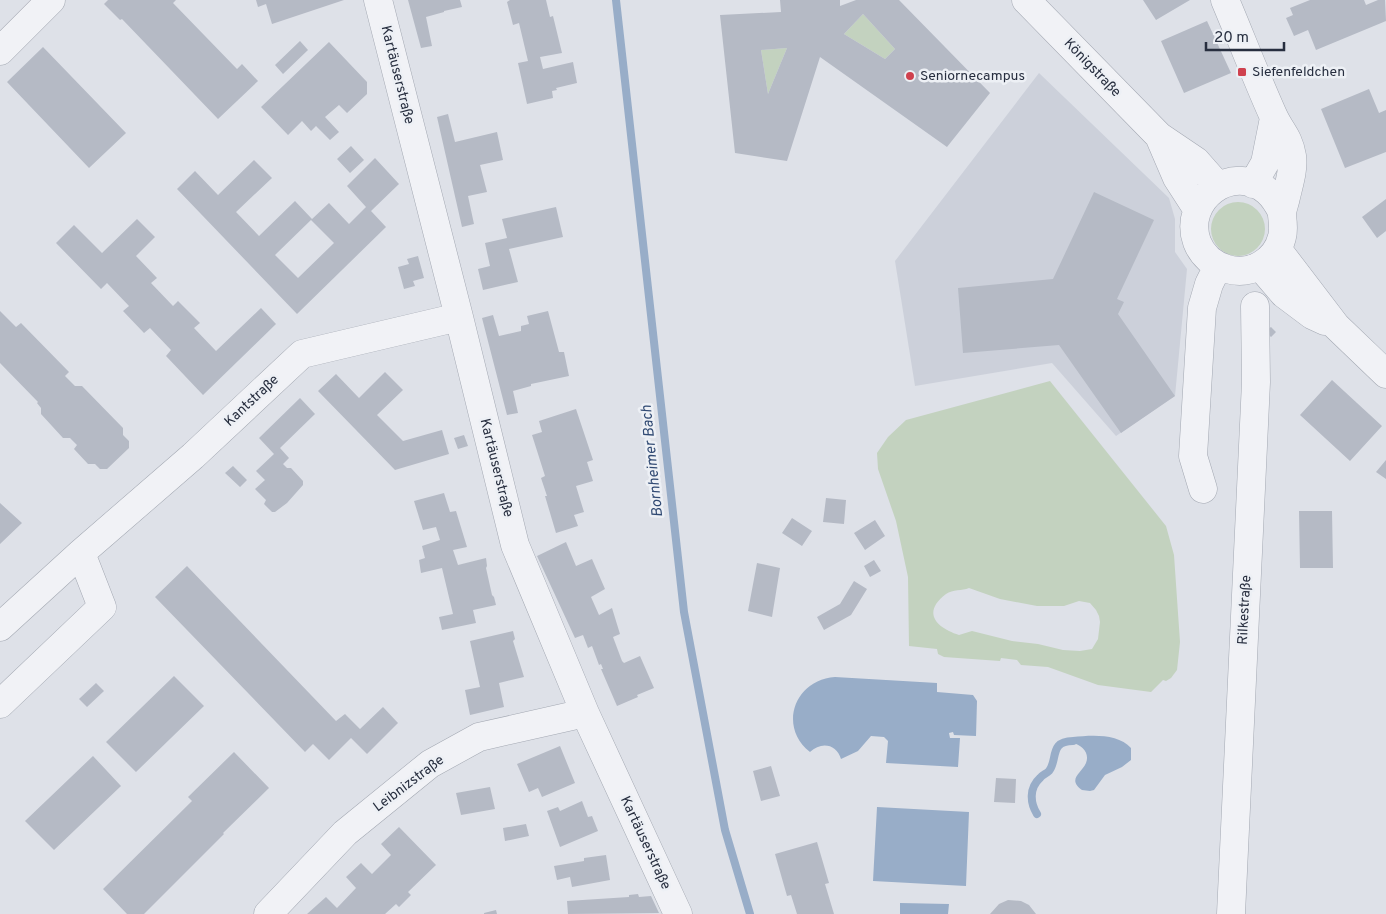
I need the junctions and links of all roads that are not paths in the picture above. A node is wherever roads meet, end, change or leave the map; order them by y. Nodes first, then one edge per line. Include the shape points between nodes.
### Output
1 (51, 0) edge
2 (378, 0) edge
3 (1026, 0) edge
4 (1225, 0) edge
5 (0, 51) edge
6 (1274, 118) junction
7 (1159, 136) junction
8 (1253, 184) junction
9 (1218, 186) junction
10 (1197, 209) junction
11 (1282, 212) junction
12 (1269, 258) junction
13 (1218, 266) junction
14 (1255, 306) dead end
15 (459, 317) junction
16 (1386, 374) edge
17 (1203, 489) dead end
18 (81, 553) junction
19 (0, 627) edge
20 (0, 704) edge
21 (585, 713) junction
22 (268, 914) edge
23 (678, 914) edge
24 (1231, 914) edge

1 - 5 street
2 - 15 street, Kartäuserstraße
3 - 7 street, Königstraße
4 - 6 street
6 - 8 street via 1265,163
6 - 11 street via 1288,140 1292,158
7 - 9 street, Königstraße via 1196,161
7 - 10 street, Königstraße via 1177,178
8 - 9 street via 1241,181
8 - 11 street via 1266,190
9 - 10 street via 1209,192
10 - 13 street via 1194,229 1200,248
11 - 12 street via 1282,238
12 - 13 street via 1250,270
12 - 16 street via 1284,294 1312,315 1336,326
13 - 17 street via 1202,308 1193,456
14 - 24 street, Rilkestraße via 1256,382
15 - 18 street, Kantstraße via 302,354 193,456
15 - 21 street, Kartäuserstraße via 514,545
18 - 19 street, Kantstraße
18 - 20 street via 102,607
21 - 22 street, Leibnizstraße via 479,737 430,764 345,833
21 - 23 street, Kartäuserstraße

